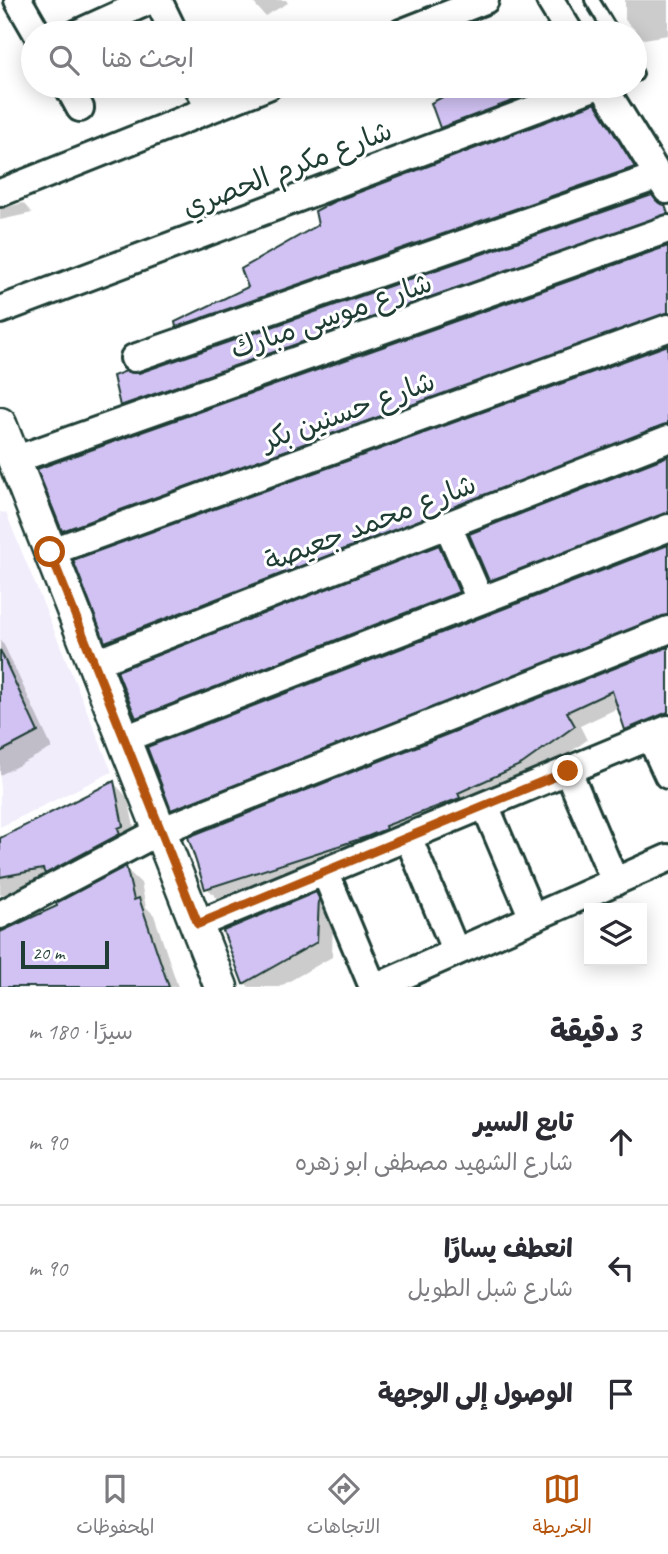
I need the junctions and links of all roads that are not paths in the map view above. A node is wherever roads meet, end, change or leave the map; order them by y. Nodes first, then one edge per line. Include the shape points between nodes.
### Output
1 (18, 0) edge
2 (151, 0) edge
3 (158, 0) edge
4 (485, 0) edge
5 (550, 0) edge
6 (592, 0) edge
7 (30, 21) edge
8 (105, 21) edge
9 (168, 21) edge
10 (432, 21) edge
11 (563, 21) edge
12 (605, 21) edge
13 (202, 98) edge
14 (564, 98) edge
15 (610, 98) edge
16 (663, 184) edge
17 (0, 193) edge
18 (668, 229) edge
19 (0, 310) edge
20 (668, 328) edge
21 (134, 358) dead end
22 (0, 424) edge
23 (668, 439) edge
24 (14, 460) junction
25 (448, 526) junction
26 (668, 528) edge
27 (50, 552) junction
28 (480, 600) junction
29 (668, 630) edge
30 (94, 663) junction
31 (659, 732) edge
32 (124, 739) junction
33 (568, 771) junction
34 (668, 775) edge
35 (485, 805) junction
36 (160, 831) junction
37 (408, 836) junction
38 (668, 858) edge
39 (325, 872) junction
40 (615, 881) junction
41 (0, 915) edge
42 (533, 918) junction
43 (198, 924) junction
44 (456, 952) junction
45 (221, 987) edge
46 (375, 987) edge

1 - 7 street
2 - 8 street
3 - 9 street
4 - 10 street
5 - 11 street
6 - 12 lane
13 - 17 street
14 - 19 street, شارع مكرم الحصري
15 - 16 street
16 - 21 street
18 - 24 street, شارع موسى مبارك
20 - 27 street, شارع حسنين بكر
22 - 24 street
23 - 25 street, شارع محمد جعيصة
24 - 27 street
25 - 28 street
25 - 30 street, شارع محمد جعيصة
26 - 28 street
27 - 30 street
28 - 32 street
29 - 36 street
30 - 32 street
31 - 33 street
31 - 34 street
32 - 36 street
33 - 35 street
33 - 40 street
35 - 37 street
35 - 42 street
36 - 41 street
36 - 43 street
37 - 39 street
37 - 44 street
38 - 40 street
39 - 43 street
39 - 46 street
40 - 42 street
42 - 44 street
43 - 45 street
44 - 46 street

